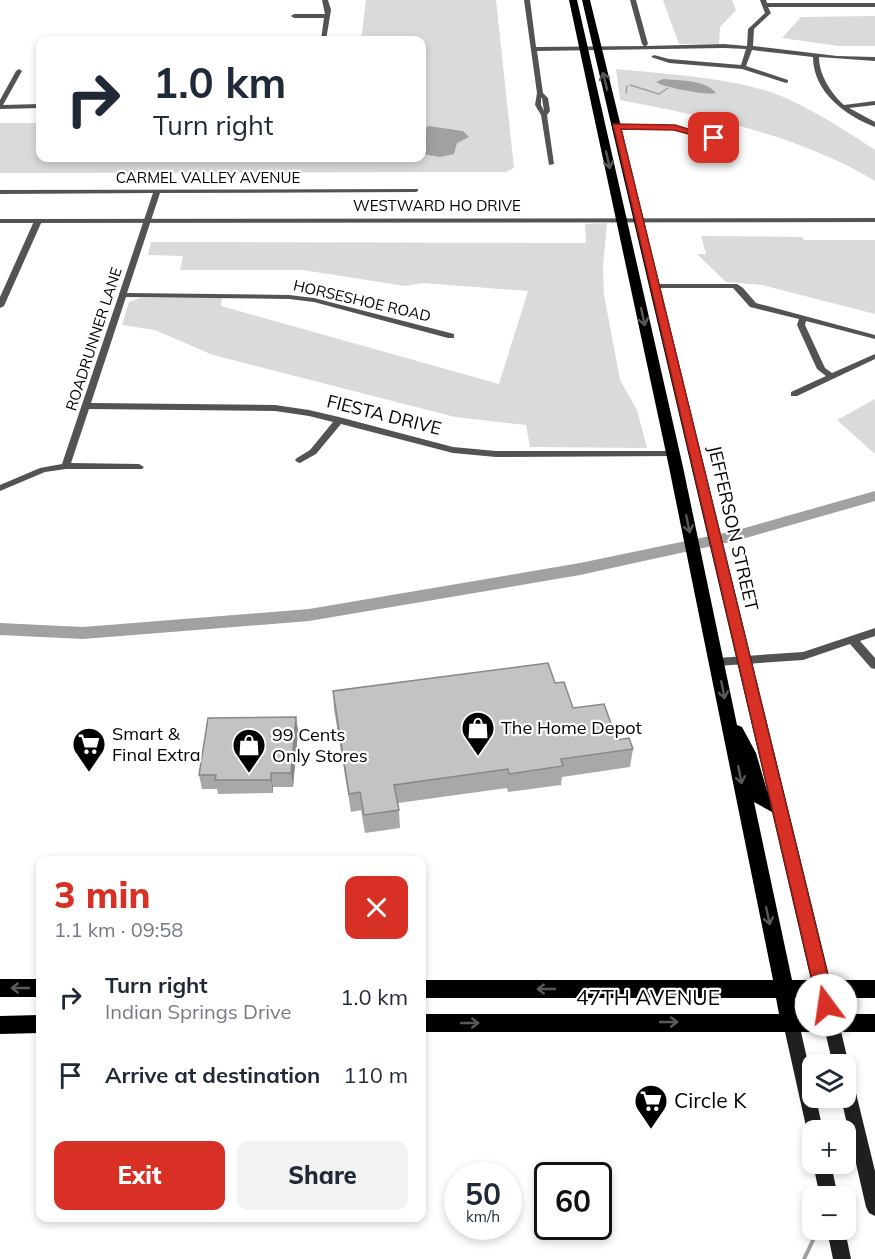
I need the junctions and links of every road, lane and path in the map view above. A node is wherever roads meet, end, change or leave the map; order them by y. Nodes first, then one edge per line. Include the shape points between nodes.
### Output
1 (325, 0) edge
2 (527, 0) edge
3 (573, 0) edge
4 (585, 0) edge
5 (633, 0) edge
6 (764, 2) edge
7 (875, 4) edge
8 (294, 16) dead end
9 (327, 16) junction
10 (324, 36) edge
11 (645, 44) junction
12 (583, 46) junction
13 (596, 46) junction
14 (682, 46) junction
15 (534, 47) junction
16 (750, 47) junction
17 (816, 56) junction
18 (654, 57) dead end
19 (875, 59) edge
20 (743, 67) junction
21 (19, 70) dead end
22 (786, 81) dead end
23 (593, 93) junction
24 (875, 103) edge
25 (0, 106) edge
26 (36, 106) edge
27 (841, 107) junction
28 (875, 125) edge
29 (616, 126) junction
30 (714, 138) dead end
31 (551, 164) dead end
32 (416, 190) dead end
33 (0, 192) edge
34 (156, 192) junction
35 (621, 219) junction
36 (638, 219) junction
37 (875, 220) edge
38 (0, 221) edge
39 (38, 221) junction
40 (148, 221) junction
41 (628, 247) junction
42 (654, 286) junction
43 (123, 295) junction
44 (0, 306) edge
45 (803, 318) junction
46 (451, 336) dead end
47 (875, 337) edge
48 (875, 356) edge
49 (833, 377) junction
50 (794, 394) dead end
51 (86, 406) junction
52 (339, 420) junction
53 (300, 460) dead end
54 (675, 461) junction
55 (66, 466) junction
56 (139, 467) dead end
57 (0, 488) edge
58 (875, 633) edge
59 (853, 640) junction
60 (743, 661) junction
61 (717, 662) junction
62 (875, 665) edge
63 (728, 718) junction
64 (778, 807) junction
65 (0, 988) edge
66 (36, 988) edge
67 (426, 989) edge
68 (784, 989) junction
69 (822, 989) junction
70 (875, 989) edge
71 (426, 1023) edge
72 (791, 1023) junction
73 (831, 1023) junction
74 (875, 1023) edge
75 (36, 1024) edge
76 (0, 1025) edge
77 (838, 1054) edge
78 (851, 1108) edge
79 (813, 1120) edge
80 (875, 1207) edge
81 (838, 1240) edge
82 (842, 1259) edge

1 - 9 street
2 - 15 street
3 - 12 main road
4 - 13 main road, JEFFERSON STREET
5 - 11 street
6 - 7 street
6 - 16 street via 768,13 751,29
8 - 9 street
9 - 10 street
11 - 13 street
11 - 14 street
12 - 13 street
12 - 15 street
12 - 23 main road
13 - 14 street
29 -> 13 main road, JEFFERSON STREET
14 - 16 street
15 - 31 street via 538,108 544,115
16 - 17 street
16 - 20 street
17 - 19 street
17 - 27 street via 815,65
18 - 20 street
20 - 22 street
21 - 25 street
23 - 29 main road via 604,109 608,125
23 -> 35 main road
24 - 27 street
25 - 26 street
27 - 28 street
29 - 30 street via 675,127
29 - 36 main road, JEFFERSON STREET
32 - 34 street, CARMEL VALLEY AVENUE
33 - 34 street, CARMEL VALLEY AVENUE
34 - 40 street, ROADRUNNER LANE
35 - 36 street, WESTWARD HO DRIVE
35 - 40 street, WESTWARD HO DRIVE
35 - 41 main road
36 - 37 street, WESTWARD HO DRIVE
36 - 42 main road, JEFFERSON STREET
38 - 39 street, WESTWARD HO DRIVE
39 - 40 street, WESTWARD HO DRIVE
39 - 44 street
40 - 43 street, ROADRUNNER LANE
41 - 42 main road via 640,263 645,284
41 -> 54 main road
42 - 45 street via 734,286 753,305
42 - 60 main road, JEFFERSON STREET
43 - 46 street, HORSESHOE ROAD via 314,300
43 - 51 street, ROADRUNNER LANE
45 - 47 street
45 - 49 street via 802,327 820,369
48 - 49 street
49 - 50 street
51 - 52 street, FIESTA DRIVE via 275,408
51 - 55 street, ROADRUNNER LANE
52 - 53 street via 313,452
52 - 54 street, FIESTA DRIVE via 453,450
54 -> 61 main road
55 - 56 street
55 - 57 street via 44,470
58 - 59 street
59 - 60 street via 802,656
59 - 62 street
60 - 61 street
60 - 64 main road, JEFFERSON STREET
61 -> 63 main road
63 - 64 main road via 748,753 759,797
63 -> 68 main road
64 - 69 main road, JEFFERSON STREET
66 -> 65 main road
68 -> 67 main road, 47TH AVENUE
68 - 69 main road, 47TH AVENUE
68 - 72 main road
69 - 70 main road, 47TH AVENUE
69 - 73 main road, JEFFERSON STREET
71 -> 72 main road, 47TH AVENUE
72 - 73 main road, 47TH AVENUE
72 - 79 main road
73 - 74 main road, 47TH AVENUE
73 - 77 main road, JEFFERSON STREET
75 - 76 main road
78 - 80 main road
81 - 82 main road

